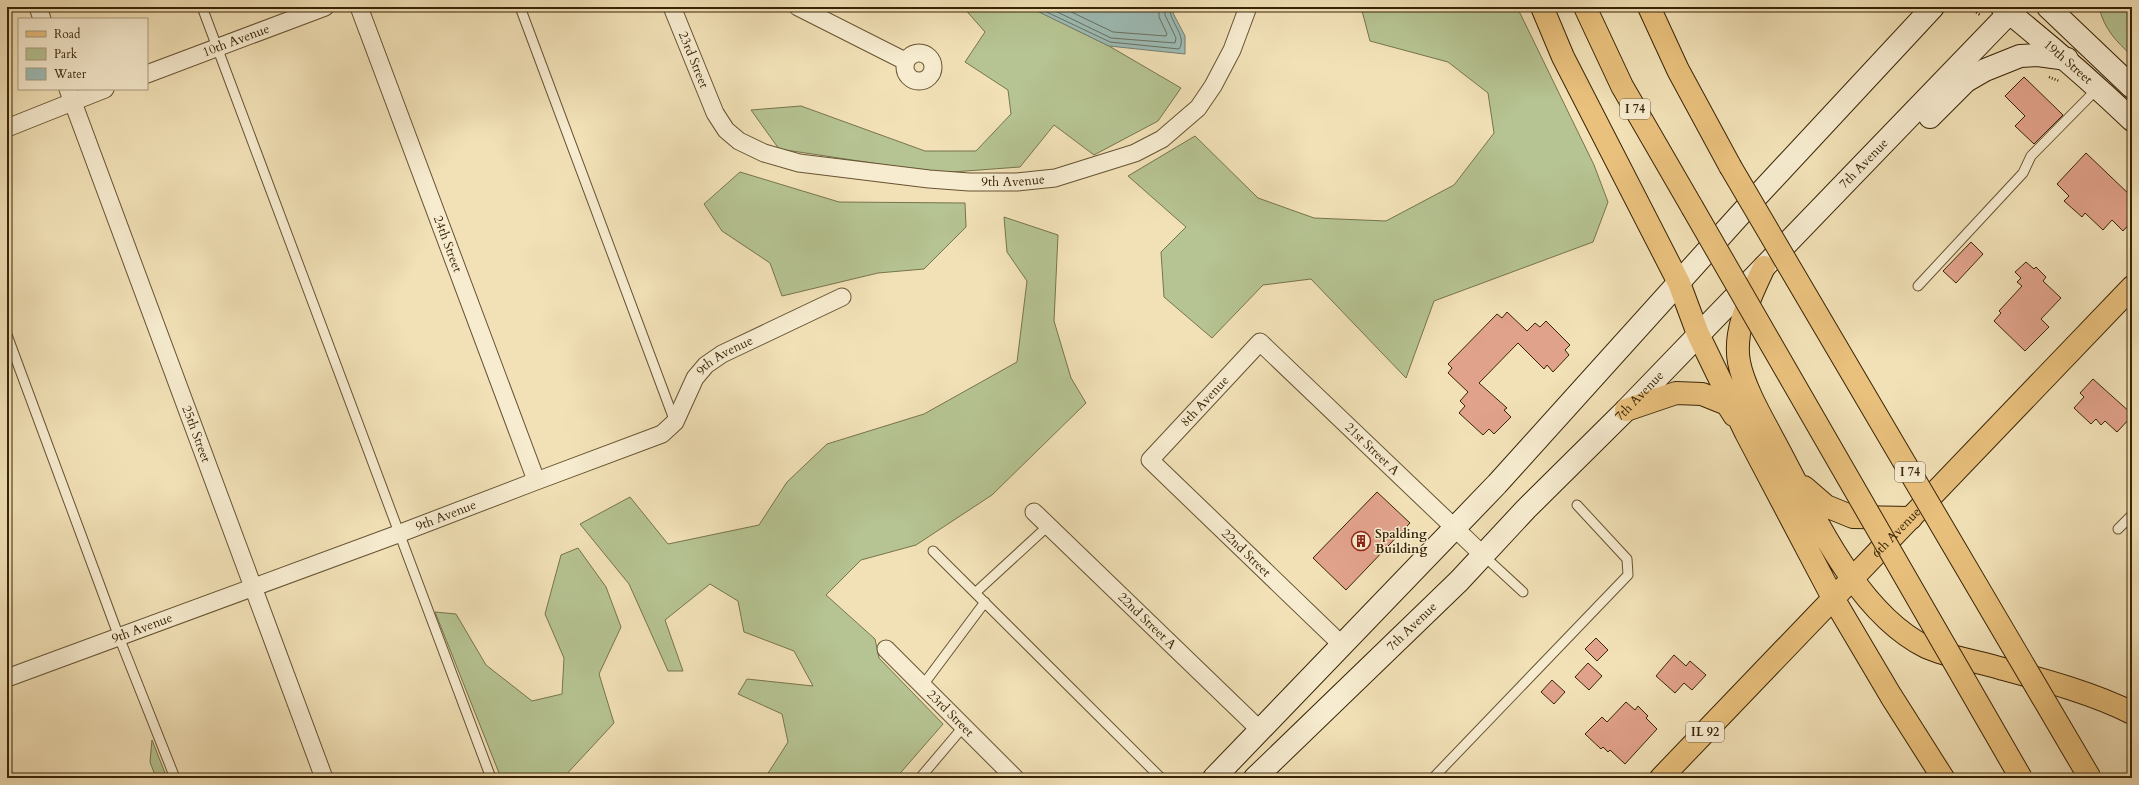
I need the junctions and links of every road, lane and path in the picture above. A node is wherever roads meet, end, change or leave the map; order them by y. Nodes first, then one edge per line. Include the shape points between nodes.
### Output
1 (38, 7) edge
2 (202, 7) edge
3 (325, 7) edge
4 (359, 7) edge
5 (520, 7) edge
6 (672, 7) edge
7 (798, 7) edge
8 (1248, 7) edge
9 (1542, 7) edge
10 (1585, 7) edge
11 (1649, 7) edge
12 (1933, 7) edge
13 (2048, 7) edge
14 (2009, 9) edge
15 (42, 18) edge
16 (217, 48) junction
17 (2067, 59) junction
18 (905, 61) dead end
19 (148, 74) edge
20 (2132, 86) edge
21 (2098, 88) junction
22 (99, 90) edge
23 (70, 95) edge
24 (715, 113) joint
25 (2132, 120) edge
26 (7, 128) edge
27 (1889, 138) junction
28 (1764, 267) junction
29 (1679, 283) junction
30 (1918, 286) dead end
31 (2132, 287) edge
32 (842, 297) dead end
33 (7, 334) edge
34 (1698, 334) junction
35 (1260, 342) joint
36 (1626, 410) junction
37 (675, 422) junction
38 (1746, 434) junction
39 (1150, 460) joint
40 (536, 480) junction
41 (1795, 480) junction
42 (1577, 505) dead end
43 (1034, 512) dead end
44 (2132, 515) edge
45 (1911, 518) junction
46 (1048, 525) junction
47 (1455, 527) junction
48 (2118, 529) dead end
49 (398, 534) junction
50 (933, 551) dead end
51 (1484, 556) junction
52 (1851, 578) junction
53 (252, 587) junction
54 (1523, 592) dead end
55 (976, 593) junction
56 (1833, 598) junction
57 (984, 602) junction
58 (119, 637) junction
59 (1342, 644) junction
60 (886, 648) dead end
61 (7, 678) edge
62 (923, 685) junction
63 (2132, 713) edge
64 (964, 726) junction
65 (1260, 730) junction
66 (175, 778) edge
67 (324, 778) edge
68 (491, 778) edge
69 (920, 778) edge
70 (1015, 778) edge
71 (1161, 778) edge
72 (1214, 778) edge
73 (1255, 778) edge
74 (1433, 778) edge
75 (1661, 778) edge
76 (1943, 778) edge
77 (2021, 778) edge
78 (2090, 778) edge

1 - 15 street
2 - 16 lane
3 - 16 street, 10th Avenue
4 - 40 street, 24th Street
5 - 37 lane
6 - 24 street, 23rd Street
7 - 18 street
8 - 24 street, 9th Avenue via 1222,72 1198,108 1185,120 1162,139 1135,153 1055,178 1018,182 969,182 799,163 764,153 739,141 726,130
9 - 29 main road via 1563,57
10 - 77 main road, I 74, bridge via 1622,86
11 - 78 main road, I 74, bridge via 1678,70 1730,166
12 - 29 main road
13 - 20 main road, 19th Street
14 - 17 main road, 19th Street
14 - 27 main road, 7th Avenue
16 - 19 street, 10th Avenue
16 - 49 lane
17 - 21 main road, 19th Street
17 - 27 main road via 2038,55 2020,56 1985,70 1966,81 1921,125
21 - 25 main road, 19th Street
21 - 30 lane via 2031,156 2023,173
22 - 23 street
23 - 26 street
23 - 53 street, 25th Street
27 - 28 main road, 7th Avenue
28 - 34 main road, 7th Avenue
28 - 41 main road via 1744,309 1739,338 1739,362 1754,401
29 - 34 main road
29 - 47 main road via 1558,418
31 - 45 main road, 6th Avenue / IL 92
32 - 37 street, 9th Avenue via 706,364 689,390
33 - 58 lane
34 - 36 main road, 7th Avenue
34 - 38 main road
35 - 39 street, 8th Avenue
35 - 47 street, 21st Street A
36 - 38 main road via 1676,393 1702,394 1727,404
36 - 51 main road, 7th Avenue via 1526,509
37 - 40 street, 9th Avenue via 662,434 644,443
38 - 56 main road
39 - 59 street, 22nd Street
40 - 49 street, 9th Avenue
41 - 45 main road via 1826,506 1853,517
41 - 52 main road via 1826,539
42 - 74 lane via 1627,559 1628,575
43 - 46 street, 22nd Street A
44 - 48 lane
45 - 52 main road, 6th Avenue / IL 92
46 - 55 lane
46 - 65 street, 22nd Street A
47 - 51 street, 21st Street A
47 - 59 main road
49 - 53 street, 9th Avenue
49 - 68 lane
50 - 55 lane
51 - 54 lane
51 - 73 main road, 7th Avenue
52 - 56 main road, 6th Avenue / IL 92
52 - 63 main road via 1898,628 1926,646 1964,660 2002,668 2111,702
53 - 58 street, 9th Avenue
53 - 67 street, 25th Street
55 - 57 lane
56 - 75 main road, 6th Avenue / IL 92
56 - 76 main road
57 - 62 lane
57 - 71 lane
58 - 61 street, 9th Avenue
58 - 66 lane
59 - 65 main road
60 - 62 street, 23rd Street
62 - 64 street, 23rd Street
64 - 69 lane
64 - 70 street, 23rd Street
65 - 72 main road

